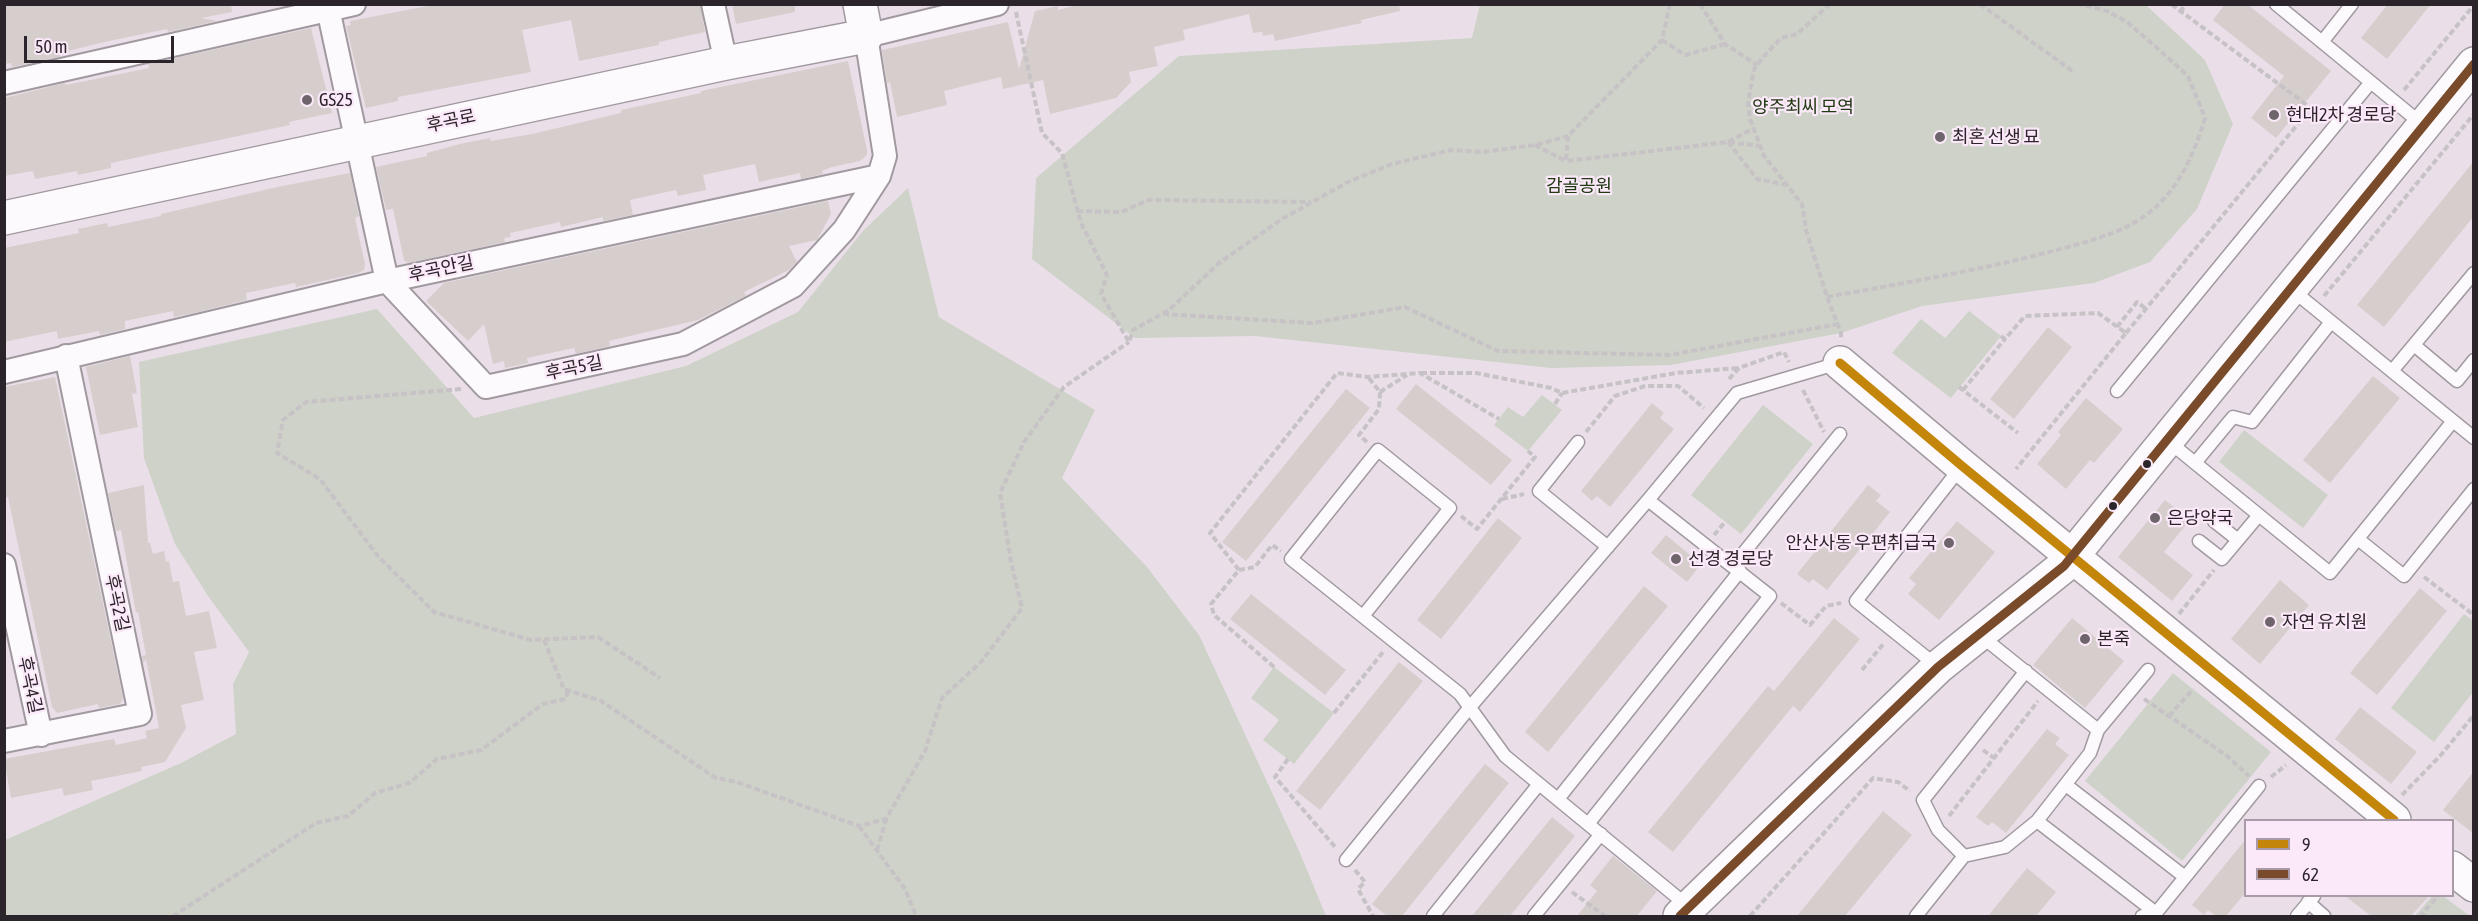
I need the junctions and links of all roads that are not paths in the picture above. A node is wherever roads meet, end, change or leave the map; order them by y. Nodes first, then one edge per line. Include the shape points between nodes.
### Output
1 (354, 4) edge
2 (713, 4) edge
3 (860, 4) edge
4 (997, 4) edge
5 (2276, 4) edge
6 (2352, 4) edge
7 (328, 7) edge
8 (867, 36) junction
9 (2322, 42) junction
10 (726, 63) junction
11 (2474, 64) edge
12 (2372, 82) junction
13 (4, 83) edge
14 (2423, 125) junction
15 (356, 141) junction
16 (879, 176) junction
17 (4, 218) edge
18 (2474, 273) edge
19 (387, 280) junction
20 (2302, 298) junction
21 (2331, 322) junction
22 (2414, 345) junction
23 (66, 356) junction
24 (2474, 360) edge
25 (1840, 363) joint
26 (2392, 371) junction
27 (4, 372) edge
28 (2117, 391) dead end
29 (2453, 421) junction
30 (1840, 434) dead end
31 (2474, 438) edge
32 (2167, 440) junction
33 (1578, 442) road end
34 (2195, 463) junction
35 (1962, 466) junction
36 (2474, 489) edge
37 (1648, 500) junction
38 (2259, 515) junction
39 (2214, 521) dead end
40 (2358, 539) junction
41 (2238, 540) junction
42 (2199, 541) dead end
43 (1608, 547) junction
44 (2072, 557) junction
45 (4, 565) edge
46 (1736, 568) junction
47 (1363, 616) junction
48 (1979, 634) junction
49 (13, 638) edge
50 (1938, 667) junction
51 (2148, 670) dead end
52 (2026, 671) junction
53 (1470, 707) junction
54 (2098, 730) junction
55 (41, 735) junction
56 (4, 741) edge
57 (1539, 784) junction
58 (2066, 785) junction
59 (2259, 786) road end
60 (1558, 799) junction
61 (2386, 818) edge
62 (2037, 821) junction
63 (1588, 824) junction
64 (1601, 834) junction
65 (1964, 856) junction
66 (1346, 860) road end
67 (2454, 870) edge
68 (2185, 877) junction
69 (2474, 885) edge
70 (2311, 899) edge
71 (1690, 913) edge
72 (2156, 914) junction
73 (1433, 916) edge
74 (1534, 916) edge
75 (1916, 916) edge
76 (2142, 916) edge
77 (2297, 916) edge
78 (2324, 916) edge

1 - 7 street
2 - 10 street
3 - 8 street
4 - 8 street
5 - 9 lane
6 - 9 lane
7 - 13 street
7 - 15 street
8 - 10 street, 후곡로
8 - 16 street, 후곡5길 via 885,156
9 - 12 lane
10 - 15 street, 후곡로
11 - 14 street
12 - 14 lane
12 - 28 lane
14 - 20 street
15 - 17 street, 후곡로
15 - 19 street
16 - 19 street, 후곡안길
16 - 19 street, 후곡5길 via 844,230 793,286 683,344 486,387
18 - 22 lane
19 - 23 street, 후곡안길
20 - 21 lane
20 - 32 street
21 - 26 lane
21 - 34 lane via 2252,422 2233,417
22 - 24 lane via 2457,381
22 - 26 lane
23 - 27 street, 후곡안길
23 - 55 street, 후곡2길 via 141,714
25 - 35 street
25 - 37 lane via 1737,393
26 - 29 lane
29 - 31 lane
29 - 40 lane
30 - 46 lane
32 - 34 lane
32 - 44 street
33 - 43 lane via 1539,490
34 - 38 lane
35 - 44 street
35 - 50 lane via 1856,601
36 - 40 lane via 2404,576
37 - 43 lane
37 - 46 lane
38 - 40 lane via 2330,573
38 - 41 lane
39 - 41 lane
41 - 42 lane via 2222,559
43 - 53 lane
44 - 48 street
44 - 61 street
45 - 49 street, 후곡4길
46 - 60 lane
46 - 63 lane via 1770,596
47 - 47 lane via 1449,508 1378,450 1291,559
47 - 53 lane via 1461,694
48 - 50 street
48 - 52 lane
49 - 55 street, 후곡4길
50 - 71 street
51 - 54 lane
52 - 54 lane
52 - 65 lane via 1923,800 1938,830
53 - 57 lane via 1504,756
53 - 66 lane
54 - 58 lane via 2090,753
55 - 56 street, 후곡2길
57 - 60 lane
57 - 73 lane
58 - 62 lane
58 - 68 lane
59 - 68 lane
60 - 63 lane
62 - 65 lane via 2005,847
62 - 72 lane
63 - 64 lane
64 - 71 lane
64 - 74 lane
65 - 75 lane
67 - 69 street
68 - 72 lane
70 - 77 lane
70 - 78 lane
72 - 76 lane

